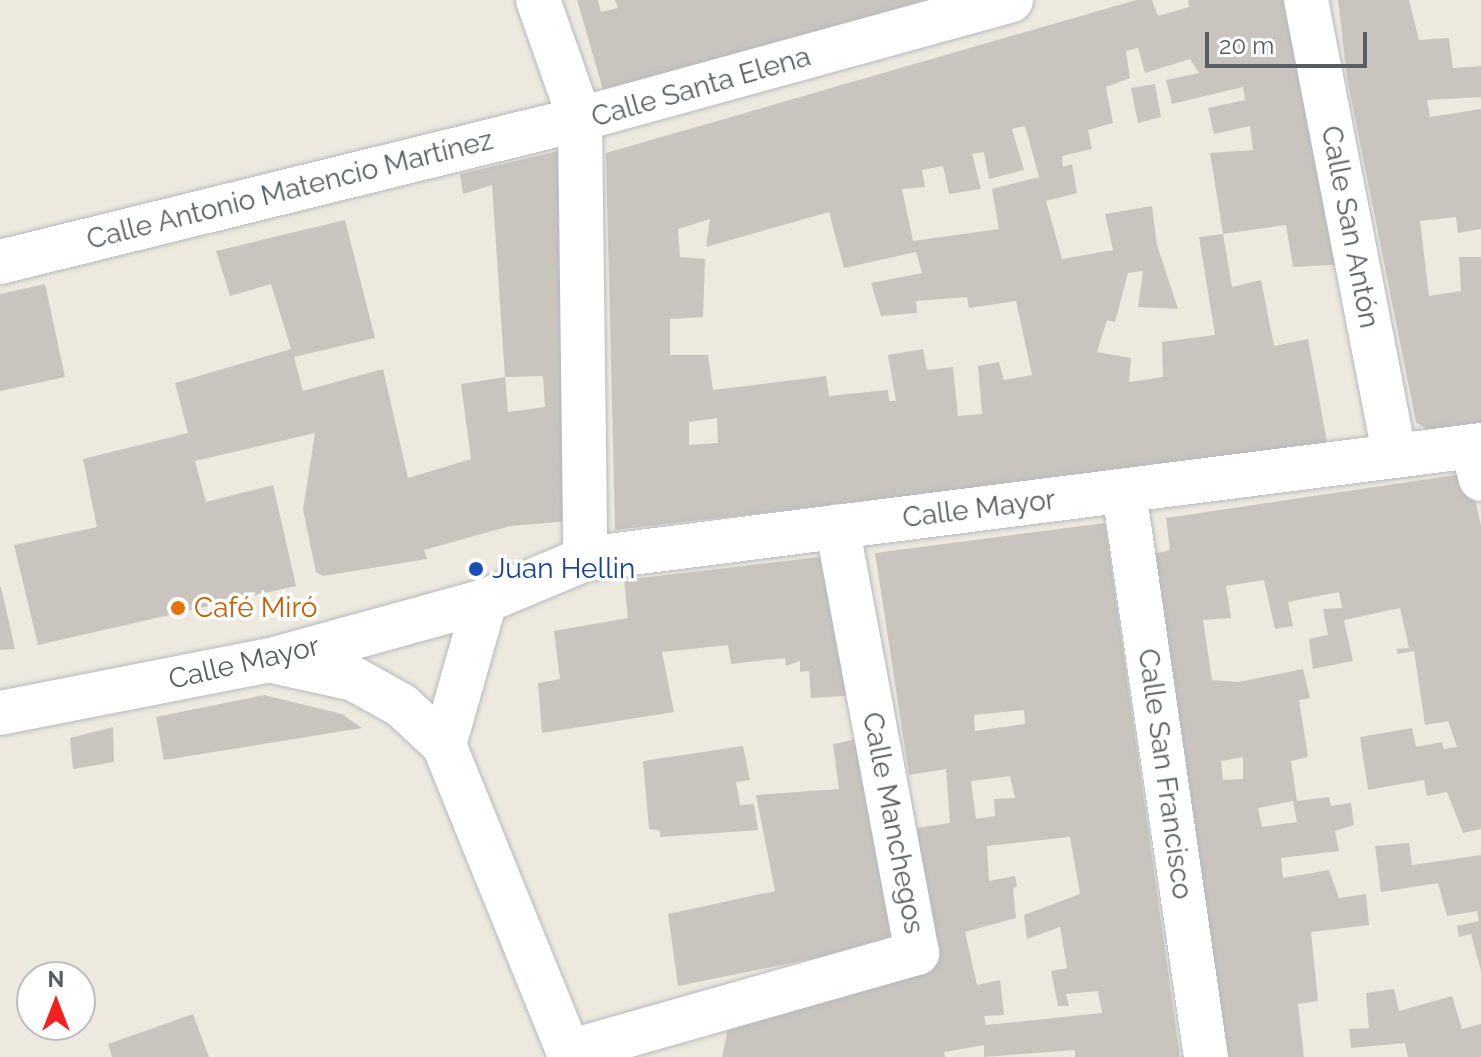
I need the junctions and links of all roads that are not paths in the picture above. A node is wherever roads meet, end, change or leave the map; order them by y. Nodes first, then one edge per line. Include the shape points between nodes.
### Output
1 (538, 0) edge
2 (1011, 0) edge
3 (1306, 0) edge
4 (580, 119) junction
5 (0, 262) edge
6 (1394, 454) junction
7 (1478, 457) edge
8 (1124, 491) junction
9 (837, 526) junction
10 (585, 559) junction
11 (485, 601) junction
12 (271, 660) junction
13 (0, 713) edge
14 (444, 745) junction
15 (570, 1054) edge
16 (1206, 1057) edge

1 - 4 street
2 - 4 street, Calle Santa Elena
3 - 6 street, Calle San Antón
4 - 5 street, Calle Antonio Matencio Martínez
4 - 10 street, Calle Santa Elena
6 - 7 street, Calle Mayor
6 - 8 street, Calle Mayor
8 - 9 street, Calle Mayor
8 - 16 street, Calle San Francisco
9 - 10 street, Calle Mayor
9 - 15 street, Calle Manchegos via 917,953
10 - 11 street, Calle Mayor
11 - 12 street, Calle Mayor
11 - 14 street
12 - 13 street, Calle Mayor
12 - 14 street via 354,679 401,705
14 - 15 street

